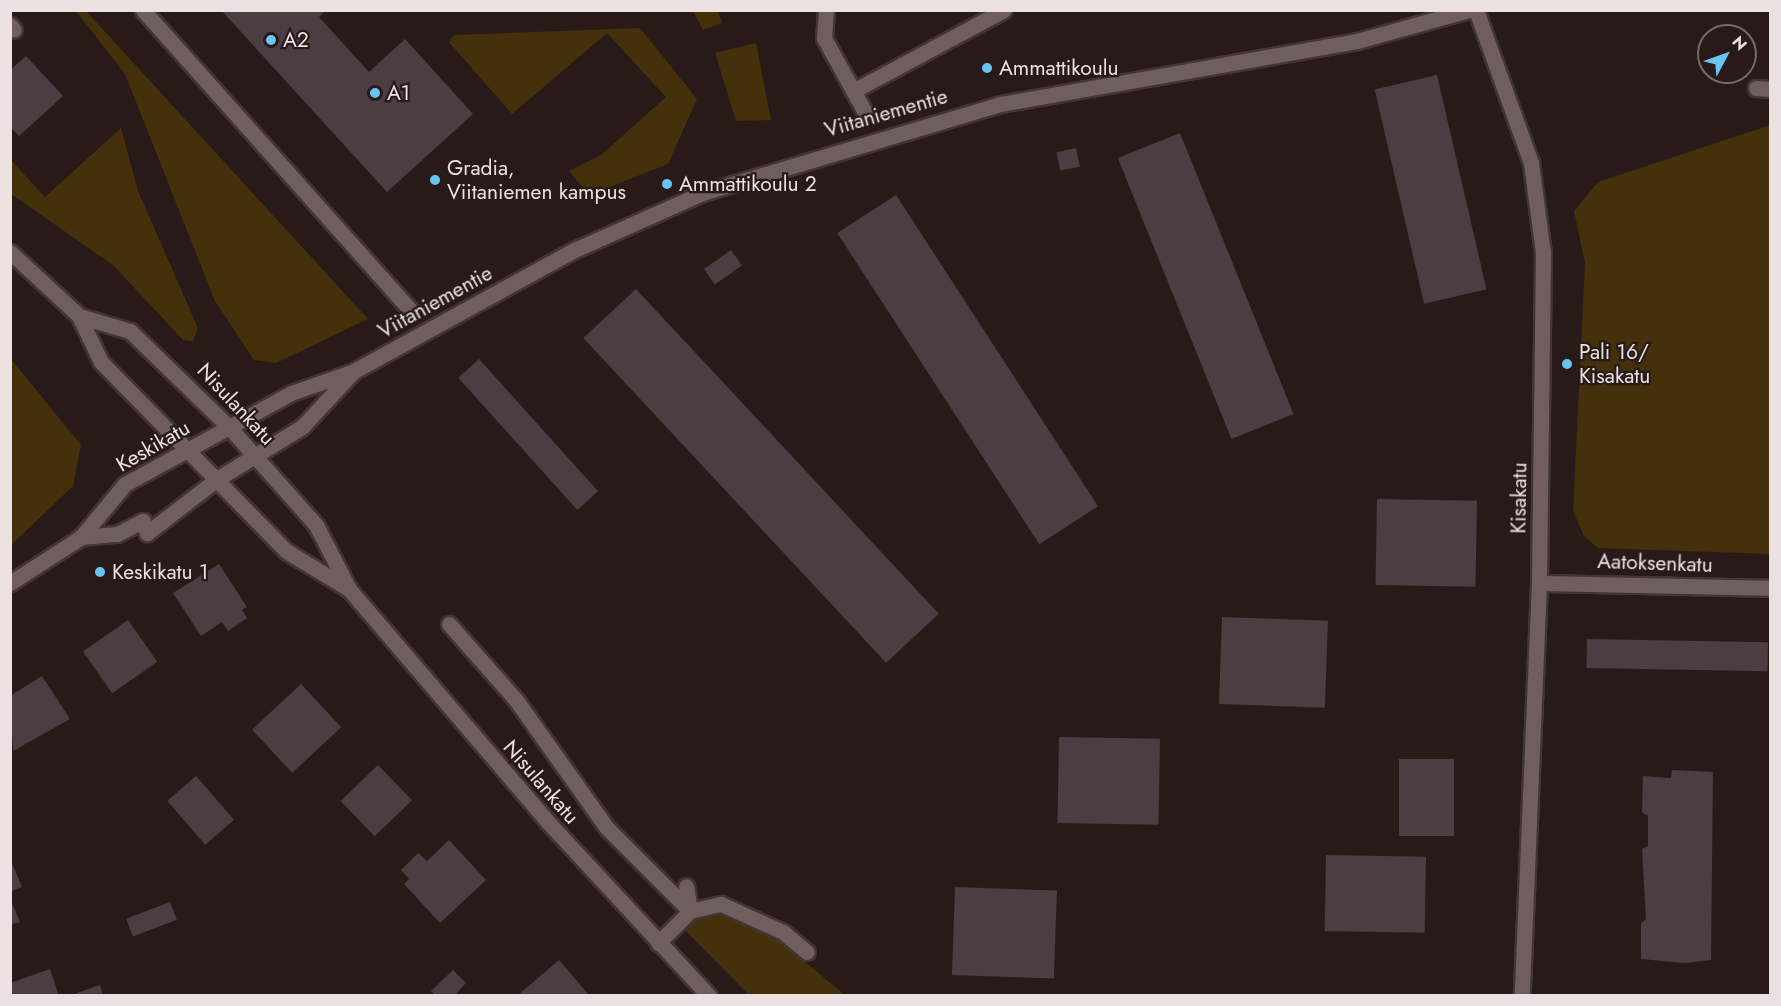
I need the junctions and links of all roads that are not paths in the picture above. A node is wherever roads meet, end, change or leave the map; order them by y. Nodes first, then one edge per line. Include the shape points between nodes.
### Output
1 (143, 10) edge
2 (826, 10) edge
3 (1004, 10) edge
4 (1469, 10) edge
5 (1476, 10) edge
6 (853, 91) junction
7 (866, 114) dead end
8 (10, 252) edge
9 (411, 311) dead end
10 (78, 316) junction
11 (354, 371) junction
12 (229, 427) junction
13 (188, 450) junction
14 (255, 457) junction
15 (217, 479) junction
16 (81, 537) junction
17 (10, 583) edge
18 (1539, 583) junction
19 (1770, 588) edge
20 (348, 589) junction
21 (449, 624) dead end
22 (686, 886) dead end
23 (690, 911) junction
24 (658, 943) junction
25 (807, 952) dead end
26 (709, 996) edge
27 (1522, 996) edge

1 - 9 street
2 - 6 street via 824,38
3 - 6 street
4 - 11 street, Viitaniementie via 1357,41 1000,104 702,193 572,251
5 - 18 street, Kisakatu via 1531,163 1543,253
6 - 7 street
8 - 10 street, Nisulankatu
10 - 12 street, Nisulankatu via 130,331
10 - 13 street, Nisulankatu via 101,362
11 - 12 street, Viitaniementie via 291,393
11 - 14 street, Viitaniementie via 302,427
12 - 13 street, Keskikatu
12 - 14 street, Nisulankatu
13 - 15 street, Nisulankatu
13 - 16 street, Keskikatu via 125,484
14 - 15 street, Viitaniementie
14 - 20 street, Nisulankatu via 316,525
15 - 16 street, Keskikatu via 147,533 143,521 117,534
15 - 20 street, Nisulankatu via 286,551
16 - 17 street, Keskikatu
18 - 19 street, Aatoksenkatu
18 - 27 street, Kisakatu
20 - 24 street, Nisulankatu
21 - 23 street, Nisulankatu via 516,700 607,828
22 - 23 street
23 - 24 street
23 - 25 street via 721,904 783,932
24 - 26 street, Nisulankatu

